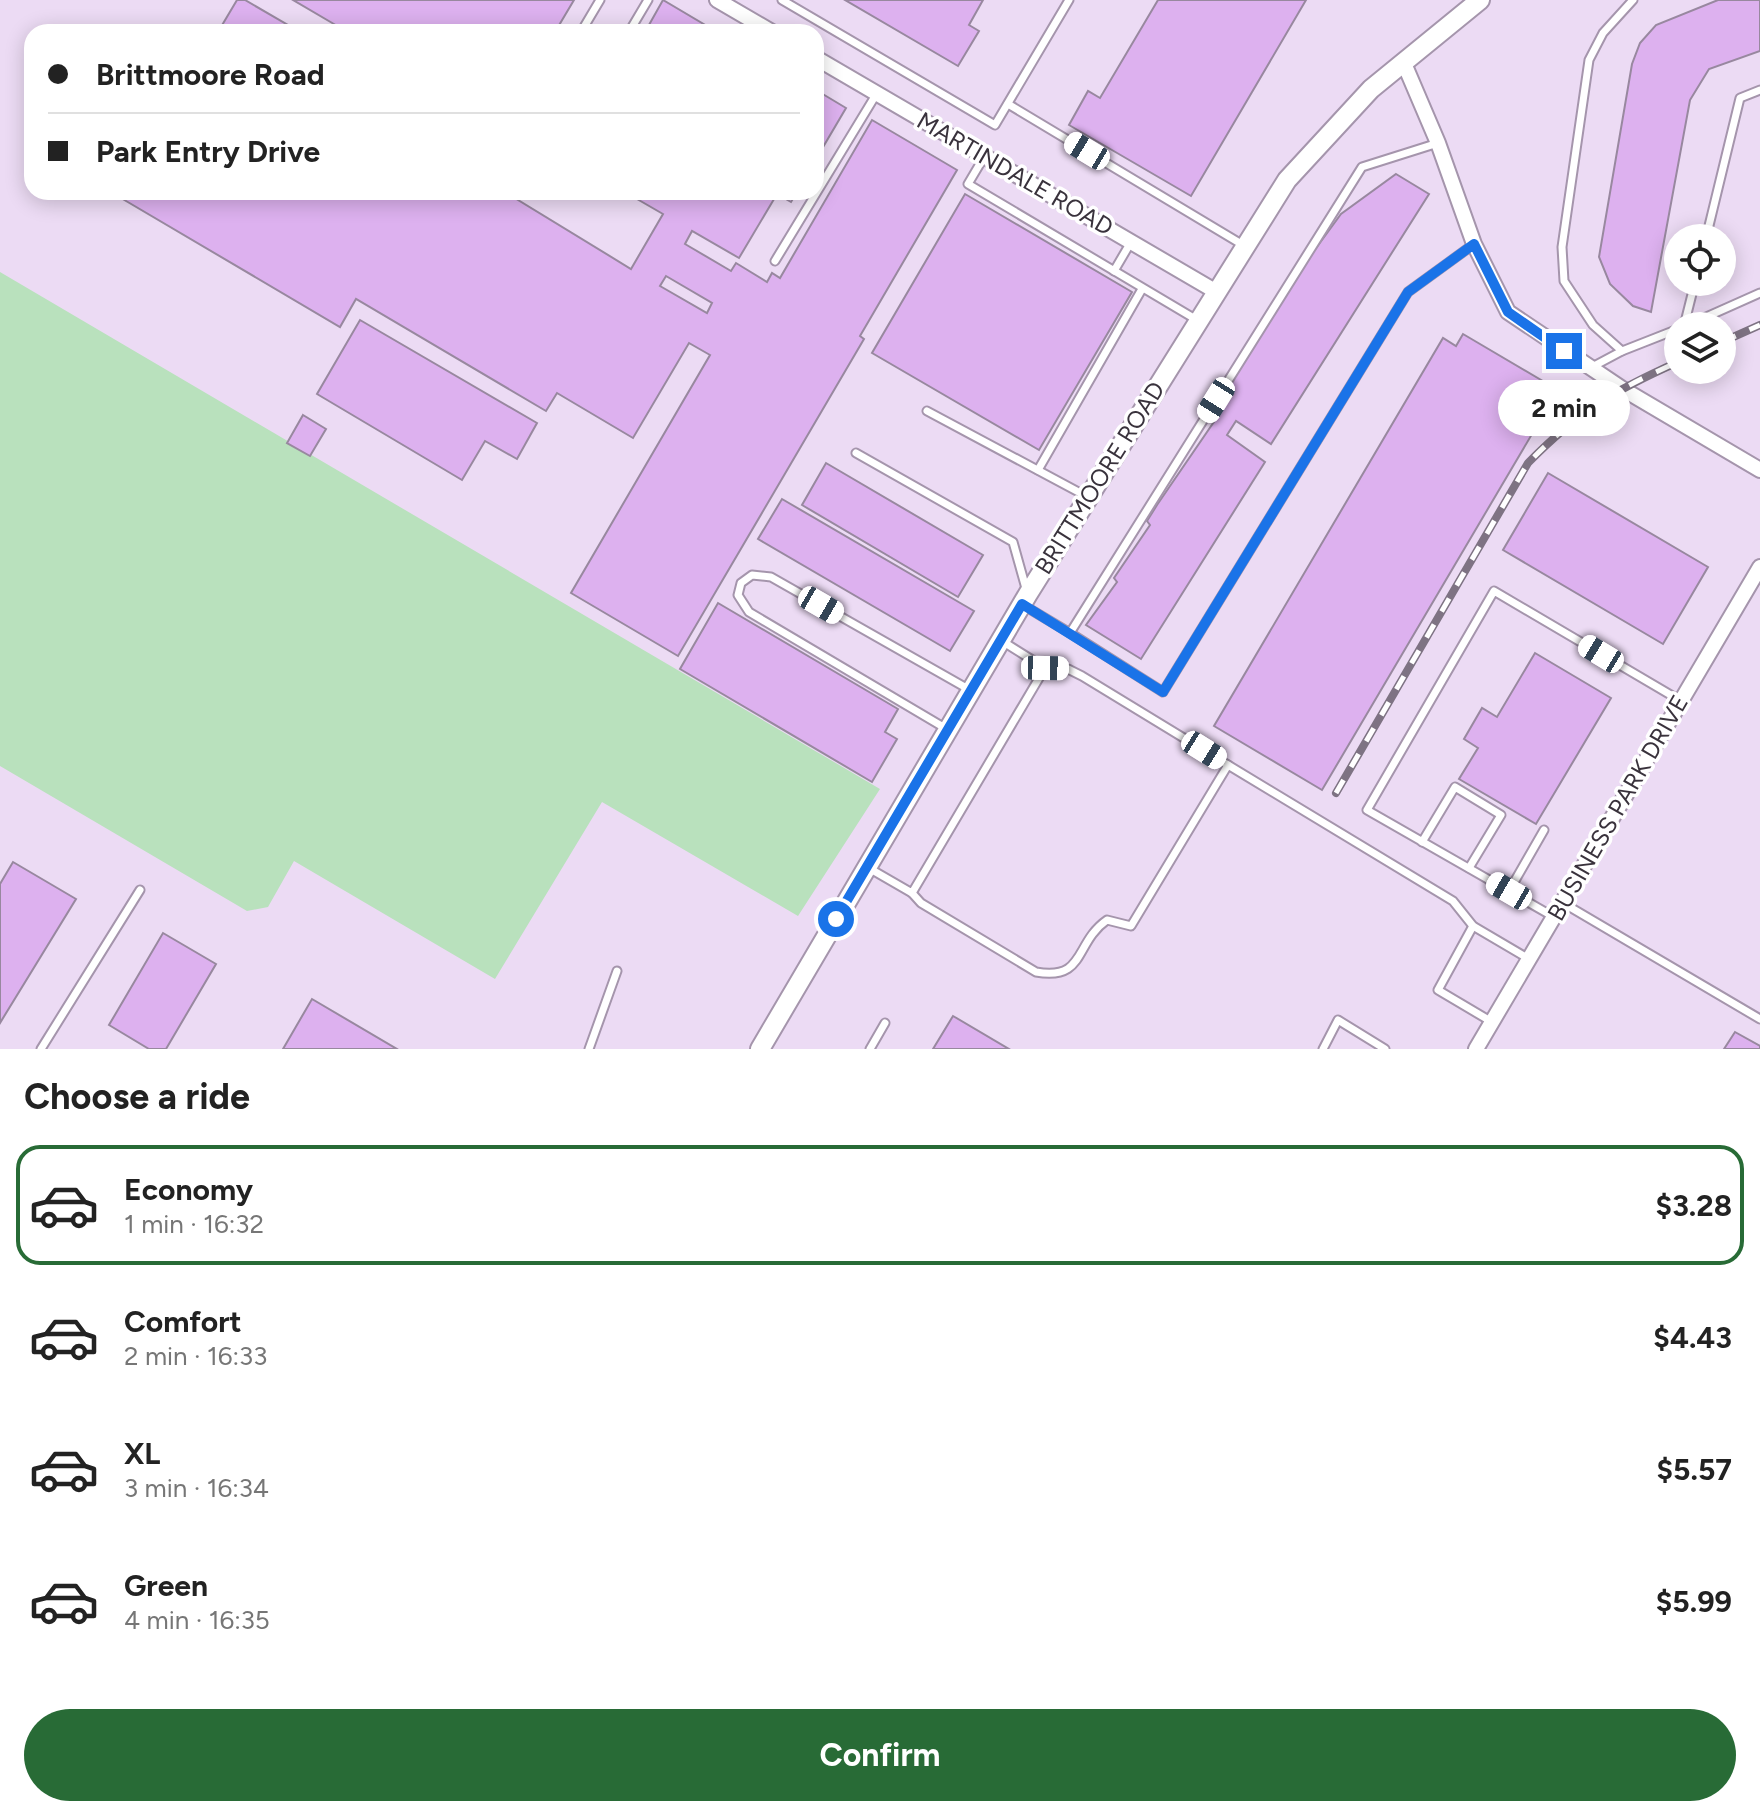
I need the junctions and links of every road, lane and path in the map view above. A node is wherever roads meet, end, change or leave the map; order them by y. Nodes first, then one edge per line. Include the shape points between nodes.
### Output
1 (600, 0) edge
2 (648, 0) edge
3 (717, 0) edge
4 (782, 0) edge
5 (1069, 0) edge
6 (1480, 0) edge
7 (1633, 0) edge
8 (586, 24) edge
9 (634, 24) edge
10 (758, 24) edge
11 (823, 24) edge
12 (824, 25) edge
13 (1403, 61) junction
14 (824, 63) edge
15 (1760, 90) edge
16 (877, 93) junction
17 (1008, 104) junction
18 (1438, 143) junction
19 (984, 156) junction
20 (824, 180) edge
21 (812, 200) edge
22 (1709, 224) edge
23 (1131, 242) junction
24 (1474, 244) junction
25 (1244, 245) junction
26 (775, 261) dead end
27 (1114, 271) junction
28 (1142, 289) junction
29 (1215, 291) junction
30 (1760, 293) edge
31 (1717, 312) edge
32 (1197, 320) junction
33 (1664, 334) edge
34 (1622, 351) junction
35 (1590, 368) junction
36 (927, 411) dead end
37 (856, 453) dead end
38 (1038, 470) junction
39 (1760, 470) edge
40 (1088, 497) junction
41 (1760, 567) edge
42 (1025, 599) junction
43 (1070, 633) junction
44 (1000, 640) junction
45 (1045, 668) junction
46 (970, 690) junction
47 (1681, 701) junction
48 (947, 729) junction
49 (1228, 765) junction
50 (1544, 830) dead end
51 (1422, 842) junction
52 (867, 867) junction
53 (1469, 868) junction
54 (140, 890) dead end
55 (1509, 891) junction
56 (912, 893) junction
57 (1563, 903) junction
58 (1554, 917) junction
59 (1473, 926) junction
60 (1529, 959) junction
61 (617, 971) dead end
62 (1760, 1019) edge
63 (1492, 1022) junction
64 (885, 1023) dead end
65 (41, 1049) edge
66 (589, 1049) edge
67 (760, 1049) edge
68 (870, 1049) edge
69 (1323, 1049) edge
70 (1385, 1049) edge
71 (1476, 1049) edge

1 - 8 lane
2 - 9 lane
3 - 10 street
4 - 11 lane
5 - 17 lane
6 - 13 main road, BRITTMOORE ROAD
7 - 34 lane via 1603,33 1589,60 1562,247 1564,281 1593,325
12 - 17 lane via 995,125
13 - 18 street
13 - 25 main road, BRITTMOORE ROAD via 1287,180
14 - 16 street, MARTINDALE ROAD
15 - 22 lane via 1740,98
16 - 19 street, MARTINDALE ROAD
16 - 20 lane
17 - 25 lane
18 - 24 street
18 - 43 lane via 1362,167
19 - 23 street, MARTINDALE ROAD
19 - 27 lane via 968,184
21 - 26 lane
23 - 27 lane
23 - 29 street, MARTINDALE ROAD
24 - 35 street via 1508,312
24 - 43 lane via 1408,292 1163,692
25 - 29 main road, BRITTMOORE ROAD
27 - 28 lane
28 - 32 lane
28 - 38 lane
29 - 32 main road, BRITTMOORE ROAD
30 - 31 lane
32 - 40 main road, BRITTMOORE ROAD
33 - 34 lane
34 - 35 lane
35 - 39 street
36 - 38 lane
37 - 42 lane via 1013,542
38 - 40 lane
40 - 42 main road, BRITTMOORE ROAD
41 - 47 street, BUSINESS PARK DRIVE
42 - 43 lane
42 - 44 main road, BRITTMOORE ROAD
44 - 45 lane
44 - 46 main road, BRITTMOORE ROAD
45 - 49 lane via 1082,676
45 - 56 lane
46 - 48 main road, BRITTMOORE ROAD
46 - 48 lane via 771,577 752,575 741,583 738,595 749,612
47 - 51 lane via 1494,591 1367,810
47 - 57 street, BUSINESS PARK DRIVE
48 - 52 main road, BRITTMOORE ROAD
49 - 56 lane via 1131,926 1107,920 1096,928 1069,971 1057,976 1036,972
49 - 59 lane via 1453,901
50 - 55 lane
51 - 53 lane
51 - 53 lane via 1455,787 1501,815
52 - 56 lane
52 - 67 main road, BRITTMOORE ROAD
53 - 55 lane
54 - 65 lane
55 - 58 lane
57 - 58 street, BUSINESS PARK DRIVE
57 - 62 lane
58 - 60 street, BUSINESS PARK DRIVE
59 - 60 lane
59 - 63 lane via 1438,990
60 - 63 street, BUSINESS PARK DRIVE
61 - 66 lane
63 - 71 street, BUSINESS PARK DRIVE
64 - 68 lane
69 - 70 lane via 1338,1020

